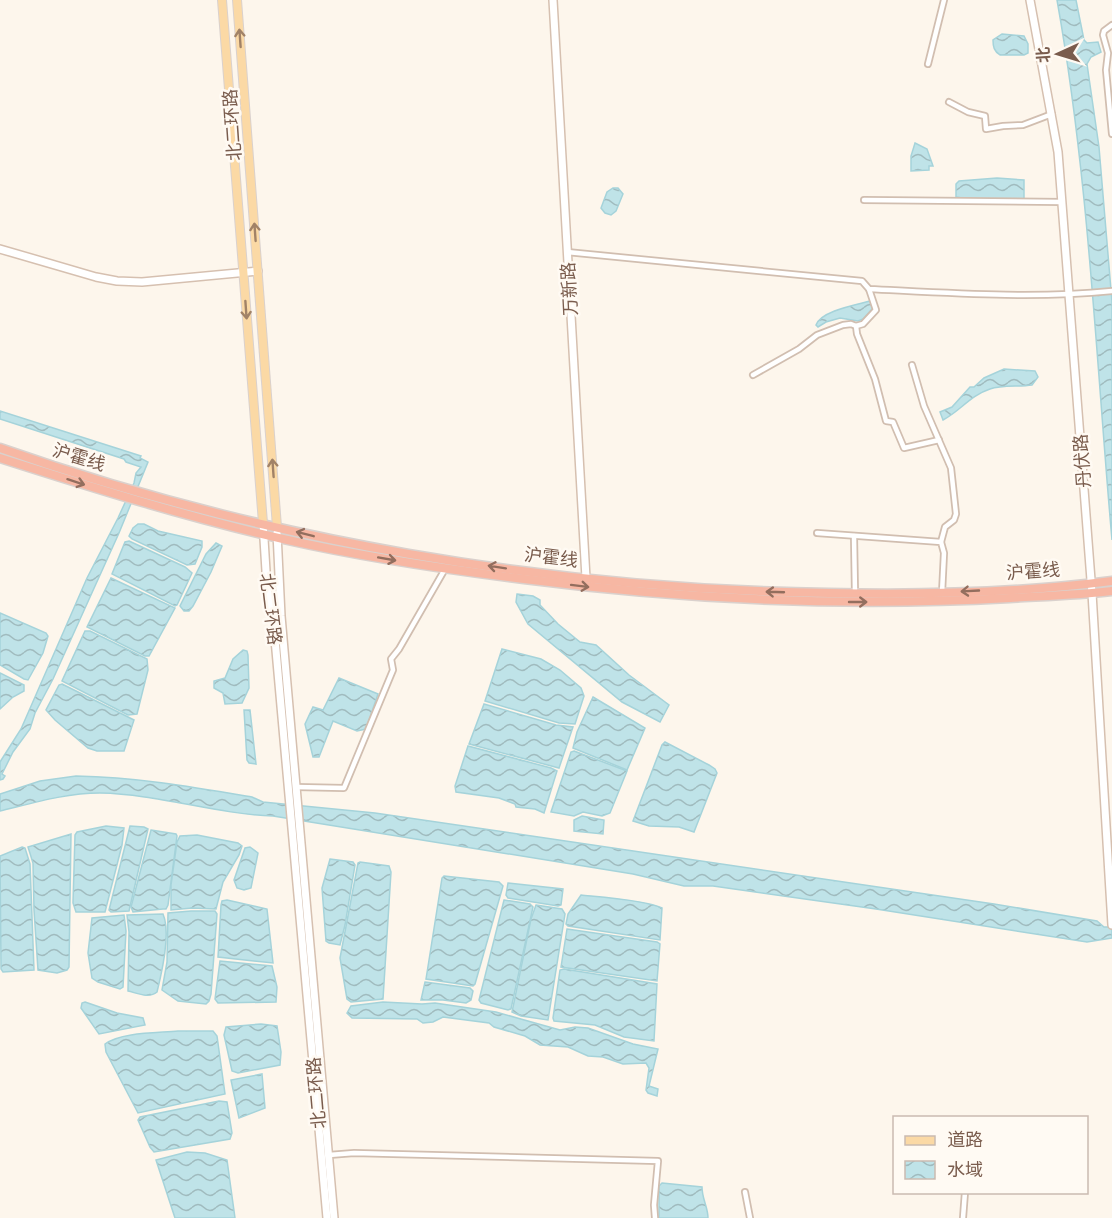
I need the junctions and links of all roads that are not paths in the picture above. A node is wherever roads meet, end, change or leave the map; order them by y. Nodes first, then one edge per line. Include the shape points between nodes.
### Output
1 (222, 0) edge
2 (237, 0) edge
3 (553, 0) edge
4 (944, 0) edge
5 (1030, 0) edge
6 (1112, 25) edge
7 (928, 64) dead end
8 (949, 102) dead end
9 (1052, 114) junction
10 (1112, 134) edge
11 (864, 200) dead end
12 (1062, 202) junction
13 (0, 249) edge
14 (567, 252) junction
15 (258, 271) junction
16 (243, 272) junction
17 (869, 289) junction
18 (1112, 291) edge
19 (1073, 295) junction
20 (856, 326) junction
21 (912, 365) dead end
22 (753, 375) dead end
23 (939, 440) junction
24 (0, 448) edge
25 (0, 458) edge
26 (263, 523) junction
27 (277, 527) junction
28 (817, 533) dead end
29 (263, 534) junction
30 (854, 536) junction
31 (278, 537) junction
32 (941, 542) junction
33 (445, 569) junction
34 (586, 578) junction
35 (1112, 581) edge
36 (1091, 584) junction
37 (1112, 591) edge
38 (855, 593) junction
39 (1092, 593) junction
40 (941, 597) junction
41 (294, 790) junction
42 (296, 832) junction
43 (1112, 919) edge
44 (1112, 925) edge
45 (328, 1155) junction
46 (745, 1192) dead end
47 (965, 1194) edge
48 (327, 1218) edge
49 (334, 1218) edge
50 (655, 1218) edge
51 (750, 1218) edge
52 (963, 1218) edge

1 - 16 main road, 北二环路
15 -> 2 main road, 北二环路
3 - 14 main road, 万新路
4 - 7 street
5 - 9 main road, 丹伏路
6 - 10 street via 1103,35 1108,53
8 - 9 street via 985,116 986,129 1023,125
9 - 12 main road, 丹伏路
11 - 12 street
12 - 19 main road, 丹伏路
13 - 16 main road via 117,281
14 - 17 street via 862,281
14 - 34 main road, 万新路
15 - 16 main road
27 -> 15 main road, 北二环路
16 -> 26 main road, 北二环路
17 - 19 street
17 - 20 street via 876,310
18 - 19 street
19 - 36 main road, 丹伏路
20 - 22 street via 843,325 816,335
20 - 23 street via 886,422 894,422 904,448
21 - 23 street
23 - 32 street via 951,468 956,514 945,527
24 - 26 highway, 沪霍线 via 137,492
25 -> 29 highway, 沪霍线 via 142,503
26 - 27 highway, 沪霍线
26 - 29 main road, 北二环路
27 - 31 main road, 北二环路
34 -> 27 highway, 沪霍线 via 331,540
28 - 30 street
29 - 31 highway, 沪霍线
29 - 41 main road, 北二环路
30 - 32 street
30 - 38 street
31 -> 33 highway, 沪霍线
31 - 41 main road, 北二环路
32 - 40 street
33 -> 40 highway, 沪霍线 via 696,597 791,602
33 - 41 street via 391,659 390,680 344,788
38 -> 34 highway, 沪霍线 via 697,589
35 - 36 highway, 沪霍线
36 - 39 main road, 丹伏路
36 -> 40 highway, 沪霍线
37 - 39 highway, 沪霍线
38 - 40 highway, 沪霍线
39 - 40 highway, 沪霍线
39 - 43 main road, 丹伏路
41 - 42 main road, 北二环路
42 - 45 main road, 北二环路
42 - 48 main road, 北二环路
43 - 44 main road, 丹伏路
45 - 49 main road, 北二环路
45 - 50 street via 658,1161
46 - 51 street
47 - 52 street

